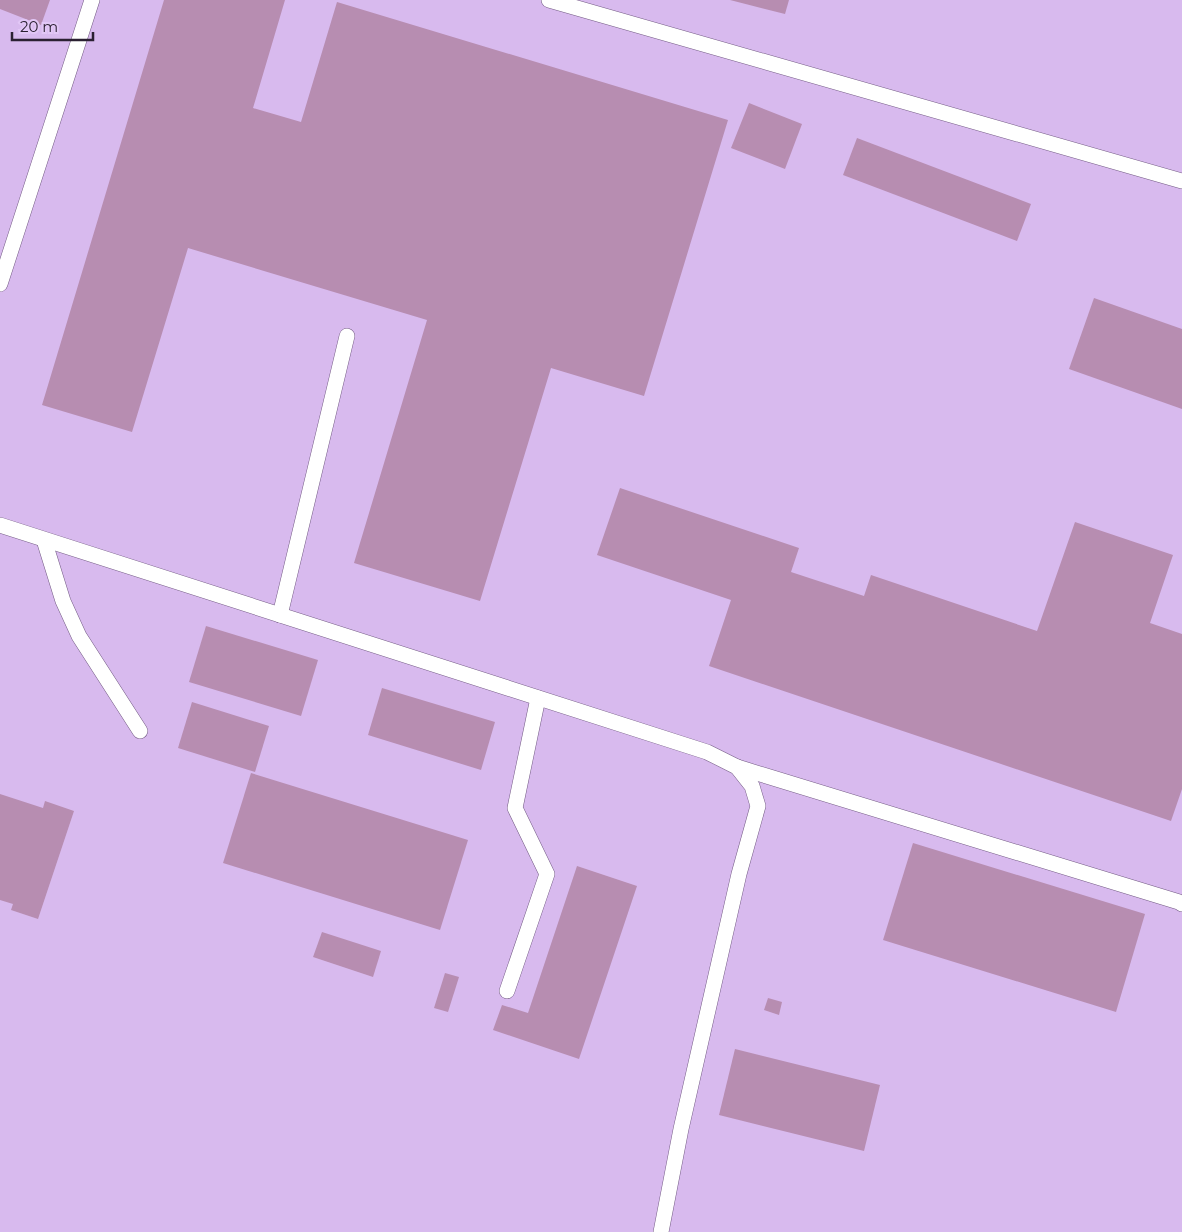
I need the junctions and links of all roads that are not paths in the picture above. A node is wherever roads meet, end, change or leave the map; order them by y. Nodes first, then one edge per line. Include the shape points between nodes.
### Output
1 (92, 0) edge
2 (549, 0) edge
3 (1182, 181) edge
4 (0, 284) edge
5 (348, 336) dead end
6 (0, 525) edge
7 (44, 540) junction
8 (280, 615) junction
9 (538, 698) junction
10 (140, 731) dead end
11 (737, 767) junction
12 (1182, 904) edge
13 (507, 991) dead end
14 (661, 1232) edge

1 - 4 lane
2 - 3 lane
5 - 8 lane
6 - 7 lane
7 - 8 lane
7 - 10 lane via 63,601 79,636
8 - 9 lane
9 - 11 lane via 708,752
9 - 13 lane via 515,808 546,874
11 - 12 lane
11 - 14 lane via 752,786 758,806 738,874

